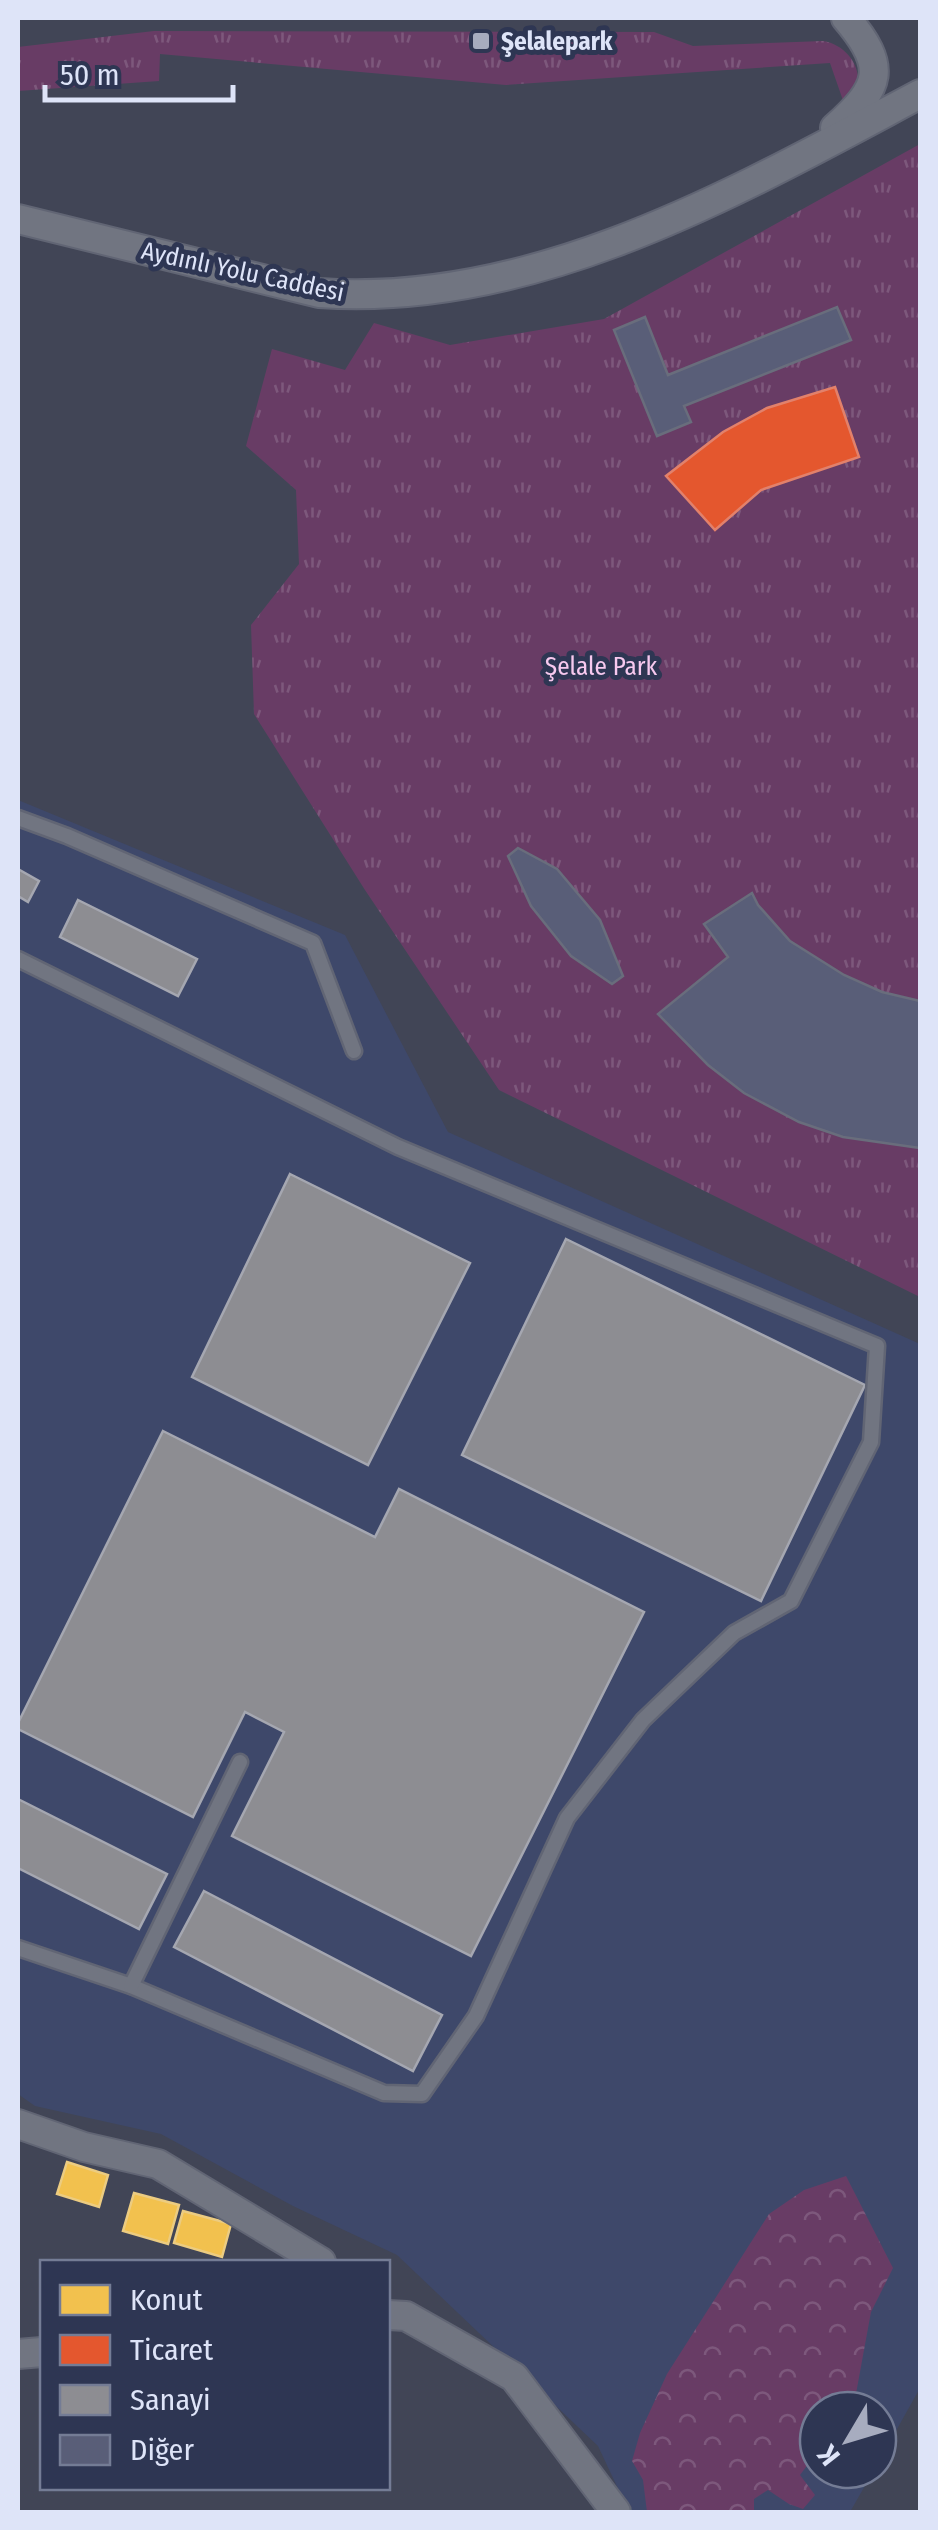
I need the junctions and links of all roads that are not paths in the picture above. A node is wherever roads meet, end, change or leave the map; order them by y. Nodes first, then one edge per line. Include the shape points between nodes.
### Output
1 (846, 18) edge
2 (920, 94) edge
3 (806, 154) junction
4 (18, 219) edge
5 (18, 818) edge
6 (18, 959) edge
7 (354, 1051) dead end
8 (240, 1762) dead end
9 (18, 1948) edge
10 (131, 1986) junction
11 (18, 2124) edge
12 (318, 2260) edge
13 (394, 2312) edge
14 (616, 2512) edge

1 - 3 street, Aydınlı Yolu Caddesi via 869,50 871,88
2 - 3 street, Aydınlı Yolu Caddesi
3 - 4 street, Aydınlı Yolu Caddesi via 580,256 471,282 358,296 318,293
5 - 7 lane via 312,943
6 - 10 lane via 398,1147 877,1346 871,1442 791,1600 734,1633 643,1720 567,1818 476,2016 422,2094 384,2093
8 - 10 lane
9 - 10 lane
11 - 12 street via 158,2164
13 - 14 street via 514,2377

